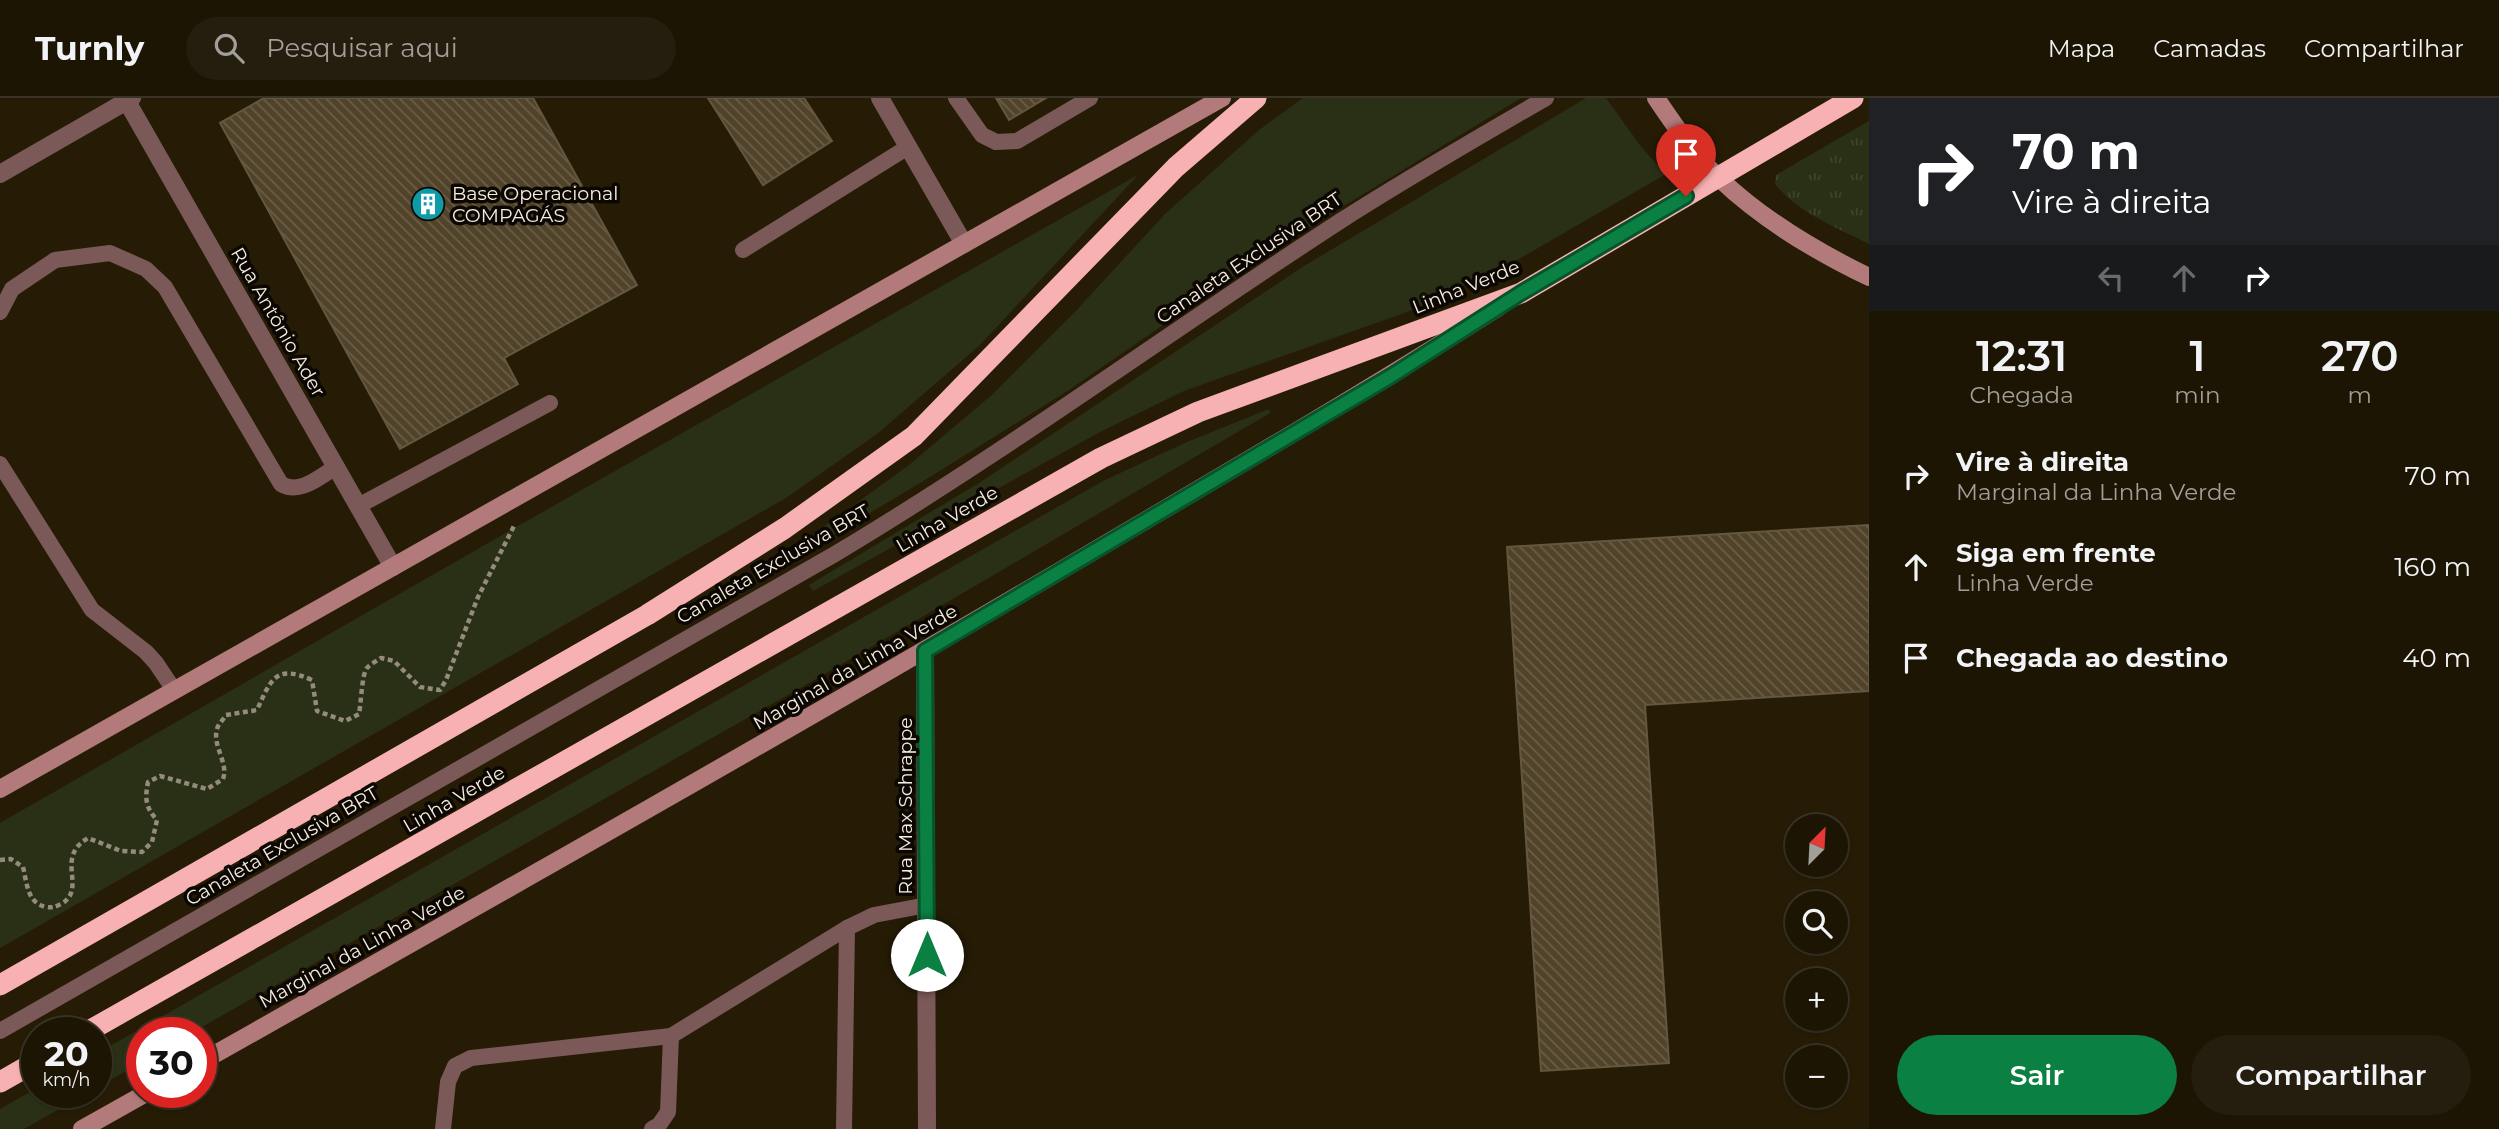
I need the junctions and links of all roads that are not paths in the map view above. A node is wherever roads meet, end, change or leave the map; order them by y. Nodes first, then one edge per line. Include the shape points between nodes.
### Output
1 (880, 98) edge
2 (956, 98) edge
3 (1090, 98) edge
4 (1222, 98) edge
5 (1256, 98) edge
6 (1546, 98) edge
7 (1656, 98) edge
8 (1672, 98) edge
9 (1853, 98) edge
10 (128, 99) edge
11 (1668, 116) junction
12 (908, 147) junction
13 (0, 174) edge
14 (1718, 177) junction
15 (964, 244) junction
16 (743, 250) dead end
17 (1869, 277) edge
18 (1521, 293) junction
19 (0, 312) edge
20 (550, 403) dead end
21 (0, 464) edge
22 (336, 467) junction
23 (359, 506) junction
24 (393, 567) junction
25 (925, 651) junction
26 (174, 690) junction
27 (0, 789) edge
28 (927, 905) junction
29 (847, 928) junction
30 (0, 985) edge
31 (112, 1018) edge
32 (0, 1031) edge
33 (671, 1036) junction
34 (217, 1053) edge
35 (21, 1070) edge
36 (0, 1082) edge
37 (126, 1104) edge
38 (82, 1129) edge
39 (443, 1129) edge
40 (652, 1129) edge
41 (844, 1129) edge
42 (927, 1129) edge

1 - 12 street
2 - 3 lane via 982,135 996,142 1017,141
4 - 15 main road
5 - 30 highway via 1176,167 914,436 796,521 647,615
6 - 32 lane, Canaleta Exclusiva BRT via 1341,220 922,502
7 - 11 main road
8 - 11 lane
9 - 14 highway, Linha Verde
10 - 13 street
10 - 22 street, Rua Antônio Ader
11 - 14 main road
12 - 15 street
12 - 16 lane
14 - 17 main road via 1797,238
14 - 18 highway, Linha Verde
15 - 24 main road
18 - 25 main road, Marginal da Linha Verde via 1391,376
18 - 31 highway, Linha Verde via 1198,412 1101,458
19 - 22 lane via 12,289 55,260 110,253 146,269 165,287 281,484 298,488
20 - 23 lane
21 - 26 lane via 92,610 146,652
22 - 23 street, Rua Antônio Ader
23 - 24 street, Rua Antônio Ader
24 - 26 main road
25 - 28 street, Rua Max Schrappe
25 - 34 main road, Marginal da Linha Verde
26 - 27 main road
28 - 29 lane via 874,915
28 - 42 street, Rua Max Schrappe
29 - 33 lane
29 - 41 lane
33 - 39 lane via 471,1058 455,1066 448,1082
33 - 40 lane via 668,1112
35 - 36 highway
37 - 38 main road

